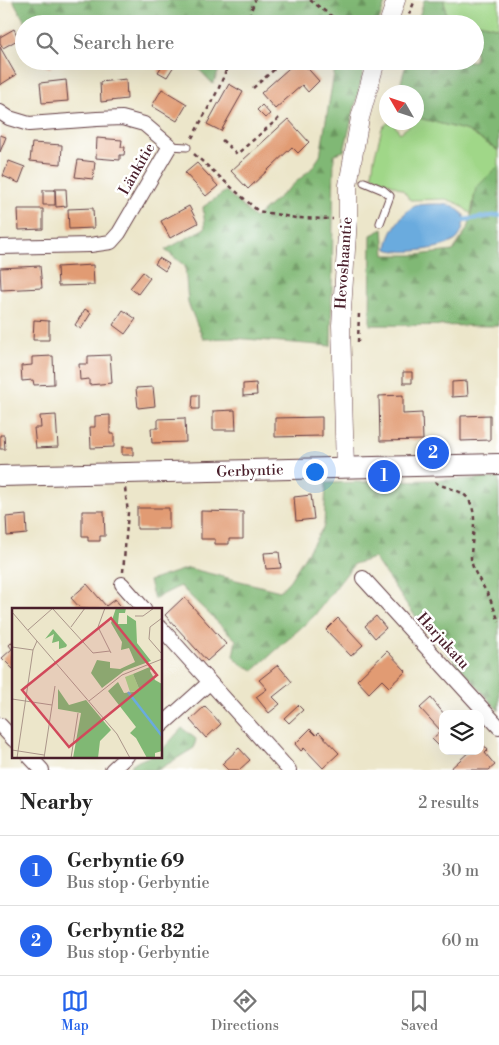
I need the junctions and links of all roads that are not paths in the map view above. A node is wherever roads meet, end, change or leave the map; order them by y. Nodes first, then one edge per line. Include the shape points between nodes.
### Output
1 (396, 0) edge
2 (391, 15) edge
3 (373, 70) edge
4 (0, 112) edge
5 (170, 146) junction
6 (187, 147) road end
7 (364, 182) dead end
8 (380, 223) dead end
9 (0, 247) edge
10 (499, 464) edge
11 (344, 468) junction
12 (0, 476) edge
13 (364, 578) dead end
14 (122, 584) road end
15 (143, 608) edge
16 (162, 629) edge
17 (209, 682) junction
18 (0, 725) edge
19 (162, 725) edge
20 (499, 727) edge
21 (12, 738) edge
22 (31, 758) edge
23 (125, 758) edge
24 (42, 770) edge
25 (112, 770) edge
26 (289, 770) edge

1 - 2 street
3 - 11 street, Hevoshaantie via 360,118 348,185 341,325
4 - 5 street, Länkitie via 29,124 122,118 144,124
5 - 6 lane
5 - 9 street, Länkitie via 111,242
7 - 8 lane via 390,196
10 - 11 main road, Gerbyntie
11 - 12 main road, Gerbyntie
13 - 20 street, Harjukatu
14 - 15 street
16 - 17 street
17 - 19 street
17 - 26 street
18 - 21 street
22 - 24 street
23 - 25 street

